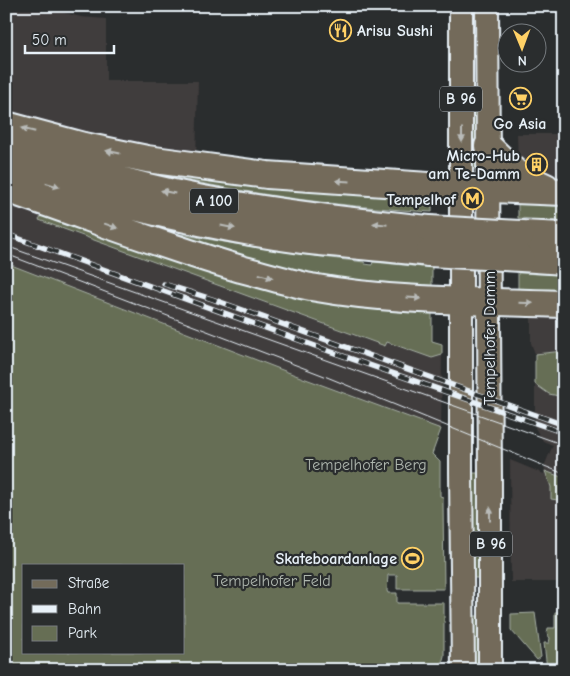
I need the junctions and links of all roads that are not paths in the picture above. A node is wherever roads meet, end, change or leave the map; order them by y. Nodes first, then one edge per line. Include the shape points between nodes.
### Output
1 (461, 6) edge
2 (487, 6) edge
3 (6, 125) edge
4 (6, 145) edge
5 (488, 146) junction
6 (6, 170) edge
7 (6, 178) edge
8 (462, 188) junction
9 (488, 189) junction
10 (561, 192) edge
11 (564, 236) edge
12 (429, 241) junction
13 (521, 246) junction
14 (564, 261) edge
15 (461, 300) junction
16 (489, 302) junction
17 (564, 304) edge
18 (463, 670) edge
19 (490, 670) edge

1 -> 8 main road, Tempelhofer Damm / B 96
2 - 5 main road, Tempelhofer Damm / B 96
8 -> 3 highway via 267,175 157,160 84,146
12 -> 4 highway, A 100 via 332,219 163,191
5 - 9 main road, Tempelhofer Damm / B 96
5 - 10 highway via 522,177
6 -> 12 highway, A 100 via 173,217 299,239
7 -> 15 highway via 16,192 169,247 283,280 366,295
8 - 9 highway
8 - 15 main road, Tempelhofer Damm / B 96
9 - 10 highway
9 - 16 main road, Tempelhofer Damm / B 96
11 - 13 highway, A 100
12 - 13 highway, A 100, bridge
13 - 14 highway, A 100
15 - 16 highway
15 - 18 main road, Tempelhofer Damm / B 96
16 -> 17 highway
19 -> 16 main road, Tempelhofer Damm / B 96

